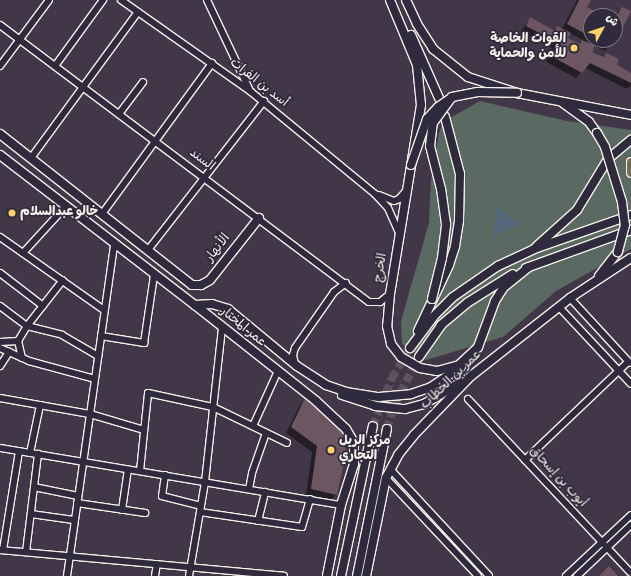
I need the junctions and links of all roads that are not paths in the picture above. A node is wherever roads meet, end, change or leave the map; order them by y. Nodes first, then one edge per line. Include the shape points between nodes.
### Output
1 (49, 0) edge
2 (103, 0) edge
3 (121, 0) edge
4 (207, 0) edge
5 (390, 0) edge
6 (395, 0) edge
7 (406, 0) edge
8 (138, 12) junction
9 (0, 25) edge
10 (20, 40) junction
11 (212, 63) junction
12 (0, 66) edge
13 (54, 66) junction
14 (143, 82) dead end
15 (83, 87) junction
16 (250, 91) junction
17 (517, 93) junction
18 (452, 97) junction
19 (438, 98) dead end
20 (561, 101) junction
21 (264, 102) junction
22 (119, 114) junction
23 (631, 115) edge
24 (445, 117) dead end
25 (0, 134) edge
26 (631, 140) edge
27 (155, 141) junction
28 (0, 155) edge
29 (31, 158) junction
30 (631, 162) edge
31 (411, 165) junction
32 (631, 172) edge
33 (204, 177) junction
34 (407, 188) junction
35 (375, 194) junction
36 (66, 206) junction
37 (102, 214) junction
38 (631, 215) edge
39 (259, 218) junction
40 (631, 230) edge
41 (400, 234) junction
42 (0, 237) edge
43 (114, 244) junction
44 (534, 249) junction
45 (148, 250) junction
46 (23, 253) junction
47 (631, 258) edge
48 (529, 267) junction
49 (0, 273) edge
50 (154, 275) junction
51 (63, 280) junction
52 (346, 283) junction
53 (594, 283) junction
54 (390, 294) junction
55 (570, 298) junction
56 (432, 300) junction
57 (194, 305) junction
58 (0, 306) edge
59 (44, 306) junction
60 (559, 307) junction
61 (104, 310) junction
62 (27, 326) junction
63 (222, 328) junction
64 (101, 336) junction
65 (18, 341) junction
66 (0, 342) edge
67 (478, 347) junction
68 (0, 348) edge
69 (8, 352) junction
70 (98, 356) junction
71 (419, 357) tunnel mouth
72 (22, 358) junction
73 (630, 363) edge
74 (0, 366) edge
75 (297, 366) junction
76 (619, 370) junction
77 (278, 372) junction
78 (471, 376) junction
79 (95, 379) junction
80 (631, 384) edge
81 (326, 385) junction
82 (0, 398) edge
83 (468, 399) dead end
84 (40, 405) junction
85 (213, 407) junction
86 (90, 414) junction
87 (253, 426) junction
88 (373, 426) tunnel mouth
89 (387, 429) tunnel mouth
90 (144, 430) junction
91 (266, 432) junction
92 (287, 443) dead end
93 (0, 448) edge
94 (19, 451) junction
95 (30, 453) junction
96 (38, 454) junction
97 (525, 460) junction
98 (83, 461) junction
99 (128, 469) junction
100 (390, 470) junction
101 (140, 471) junction
102 (165, 475) junction
103 (386, 478) junction
104 (205, 482) junction
105 (34, 487) junction
106 (249, 489) junction
107 (265, 492) junction
108 (78, 496) junction
109 (310, 499) junction
110 (77, 503) junction
111 (341, 505) junction
112 (200, 509) junction
113 (122, 510) junction
114 (144, 513) dead end
115 (31, 514) junction
116 (631, 514) edge
117 (74, 520) junction
118 (258, 521) junction
119 (631, 525) edge
120 (602, 542) junction
121 (607, 548) junction
122 (1, 550) edge
123 (26, 552) junction
124 (69, 556) junction
125 (157, 564) junction
126 (190, 567) junction
127 (631, 572) edge
128 (67, 576) edge
129 (155, 576) edge
130 (190, 576) edge
131 (284, 576) edge
132 (327, 576) edge
133 (341, 576) edge
134 (357, 576) edge
135 (366, 576) edge
136 (478, 576) edge
137 (489, 576) edge
138 (566, 576) edge
139 (577, 576) edge

1 - 10 street
2 - 13 street
3 - 8 street, أسد بن الفرات
4 - 16 street
5 - 31 main road, الخرج via 409,42 420,85 421,105
6 - 19 main road
7 - 17 main road via 424,37 444,60 468,76
8 - 11 street, أسد بن الفرات
8 - 15 street
9 - 10 street, السند
10 - 12 street
10 - 13 street, السند
11 - 16 street, أسد بن الفرات
11 - 27 street
13 - 15 street, السند
14 - 22 street
15 - 22 street, السند
15 - 29 street
16 - 21 street, أسد بن الفرات
17 - 18 main road, bridge via 478,92
17 - 20 main road
18 - 31 main road, bridge via 427,119
18 - 56 main road, bridge via 433,123 430,140 446,224 442,258
20 - 23 main road
20 - 53 main road, bridge via 589,122 597,132 605,147 622,202 625,225 618,252
21 - 33 street
21 - 35 street, أسد بن الفرات
22 - 27 street, السند
24 - 56 main road via 460,174 459,220 455,246
25 - 29 main road
26 - 44 main road via 608,159 577,210
27 - 33 street, السند
27 - 37 street
28 - 36 main road, عمر المختار
29 - 37 main road
30 - 32 main road
31 - 34 main road, الخرج
33 - 39 street, السند
33 - 45 street
34 - 35 street, أسد بن الفرات via 402,196 394,201
34 - 41 main road, الخرج
35 - 41 street, أسد بن الفرات via 388,208
36 - 43 main road, عمر المختار
36 - 46 street
37 - 45 main road
38 - 44 main road
39 - 45 main road, الأنهار via 210,280 201,285 192,285
39 - 52 street, السند
40 - 48 main road
41 - 54 main road, الخرج
42 - 46 street
43 - 50 main road, عمر المختار
43 - 61 street
44 - 56 main road via 498,266 453,297 433,317 410,348
46 - 51 street
47 - 53 main road, عمر بن الخطاب
48 - 67 main road, الخرج via 503,288 495,301
48 - 71 main road via 467,303 441,325
49 - 59 street
50 - 57 main road, عمر المختار
50 - 64 street via 144,343
51 - 59 street
51 - 61 street
52 - 54 street, السند via 373,302 383,301
52 - 75 street via 336,289 295,348 293,358
53 - 55 main road, عمر بن الخطاب
54 - 67 main road, الخرج via 386,320 389,338 398,353 409,363 425,370 443,370 459,365
55 - 60 main road, عمر بن الخطاب
55 - 73 street
57 - 63 main road, عمر المختار
57 - 75 main road via 212,304 228,309
58 - 62 street
59 - 62 street
60 - 76 street
60 - 78 main road, عمر بن الخطاب
61 - 64 street
62 - 65 street
62 - 70 street via 62,335
63 - 77 main road, عمر المختار
63 - 85 street
64 - 70 street
65 - 66 street
65 - 72 street
67 - 81 main road via 472,357 458,369 421,391 400,396 368,396
68 - 69 street
69 - 72 street
69 - 74 street
70 - 79 street
72 - 79 street
73 - 76 street
75 - 81 main road
76 - 80 street
76 - 97 street
77 - 87 street
77 - 111 main road, عمر المختار via 333,416 346,429 354,443 354,464
78 - 81 main road via 424,404 405,409 365,404
78 - 100 main road, عمر بن الخطاب via 414,435
79 - 86 street
82 - 84 street
83 - 97 street, أيوب بن إسحاق
84 - 86 street
84 - 95 street
85 - 87 street
85 - 90 street via 148,393
85 - 104 street
86 - 90 street
86 - 98 street
87 - 91 street
88 - 133 main road
89 - 134 main road
90 - 101 street
91 - 92 street
91 - 106 street
93 - 94 street
94 - 95 street
94 - 122 street
95 - 96 street
96 - 98 street
96 - 105 street
97 - 120 street, أيوب بن إسحاق
98 - 99 street
98 - 108 street
99 - 101 street
99 - 113 street
100 - 103 main road, عمر بن الخطاب
100 - 137 street
101 - 102 street
102 - 104 street
102 - 112 street via 162,496
103 - 135 main road, عمر بن الخطاب
103 - 136 street
104 - 106 street
104 - 112 street
105 - 108 street
105 - 115 street
106 - 107 street
107 - 109 street
107 - 118 street
108 - 110 street
109 - 111 street
109 - 118 street via 302,527
110 - 113 street
110 - 117 street
111 - 132 main road, عمر المختار
112 - 118 street
112 - 126 street
113 - 114 street
115 - 117 street
115 - 123 street
116 - 120 street
117 - 124 street
119 - 121 street
120 - 121 street, أيوب بن إسحاق
120 - 138 street
121 - 127 street, أيوب بن إسحاق
121 - 139 street
122 - 123 street
123 - 124 street
124 - 125 street
124 - 128 street
125 - 126 street
125 - 129 street
126 - 130 street
126 - 131 street

